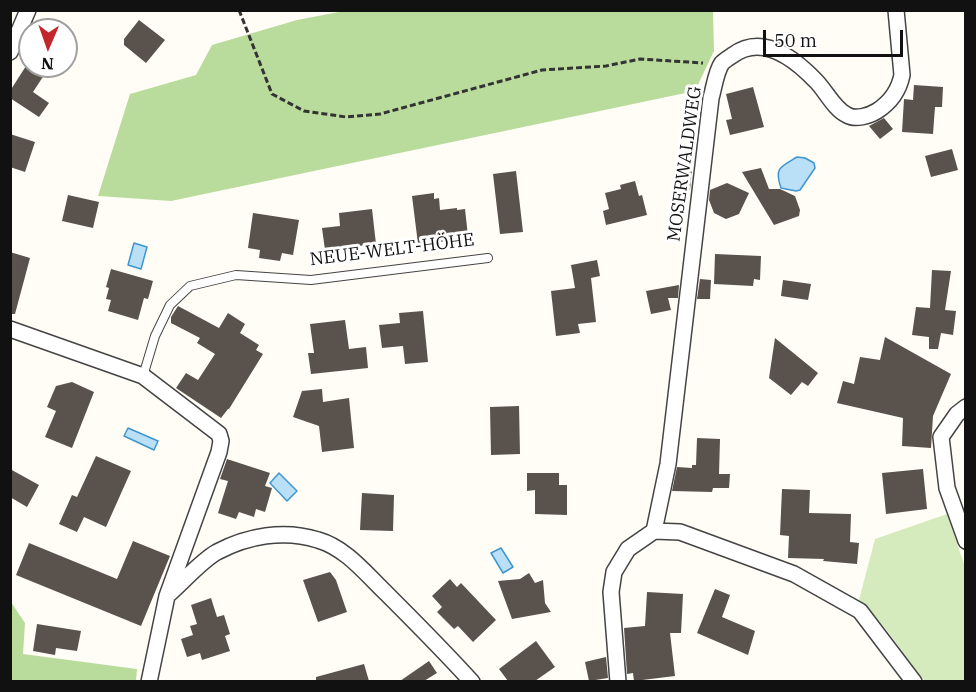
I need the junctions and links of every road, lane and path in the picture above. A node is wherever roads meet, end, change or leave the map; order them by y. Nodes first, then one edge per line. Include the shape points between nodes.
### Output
1 (28, 10) edge
2 (239, 10) edge
3 (896, 10) edge
4 (10, 52) edge
5 (722, 63) junction
6 (488, 258) dead end
7 (10, 329) edge
8 (142, 376) junction
9 (966, 407) edge
10 (654, 531) junction
11 (966, 542) edge
12 (167, 596) junction
13 (148, 681) edge
14 (472, 681) edge
15 (618, 681) edge
16 (914, 681) edge

1 - 4 street
2 - 5 path via 272,93 304,111 346,117 380,114 542,70 606,66 640,59
3 - 5 street via 900,85 879,110 864,116 842,112 815,80 772,48 756,46 741,50
5 - 10 street, MOSERWALDWEG via 711,98 668,465
6 - 8 lane, NEUE-WELT-HÖHE via 311,280 236,275 190,286 170,305
7 - 8 street
8 - 12 street via 211,426 221,441
9 - 11 street via 941,437 947,488
10 - 15 street via 628,549 614,572 610,592
10 - 16 street via 680,532 784,571 851,606 860,612
12 - 13 street
12 - 14 street via 214,553 241,541 265,535 319,540 345,554

